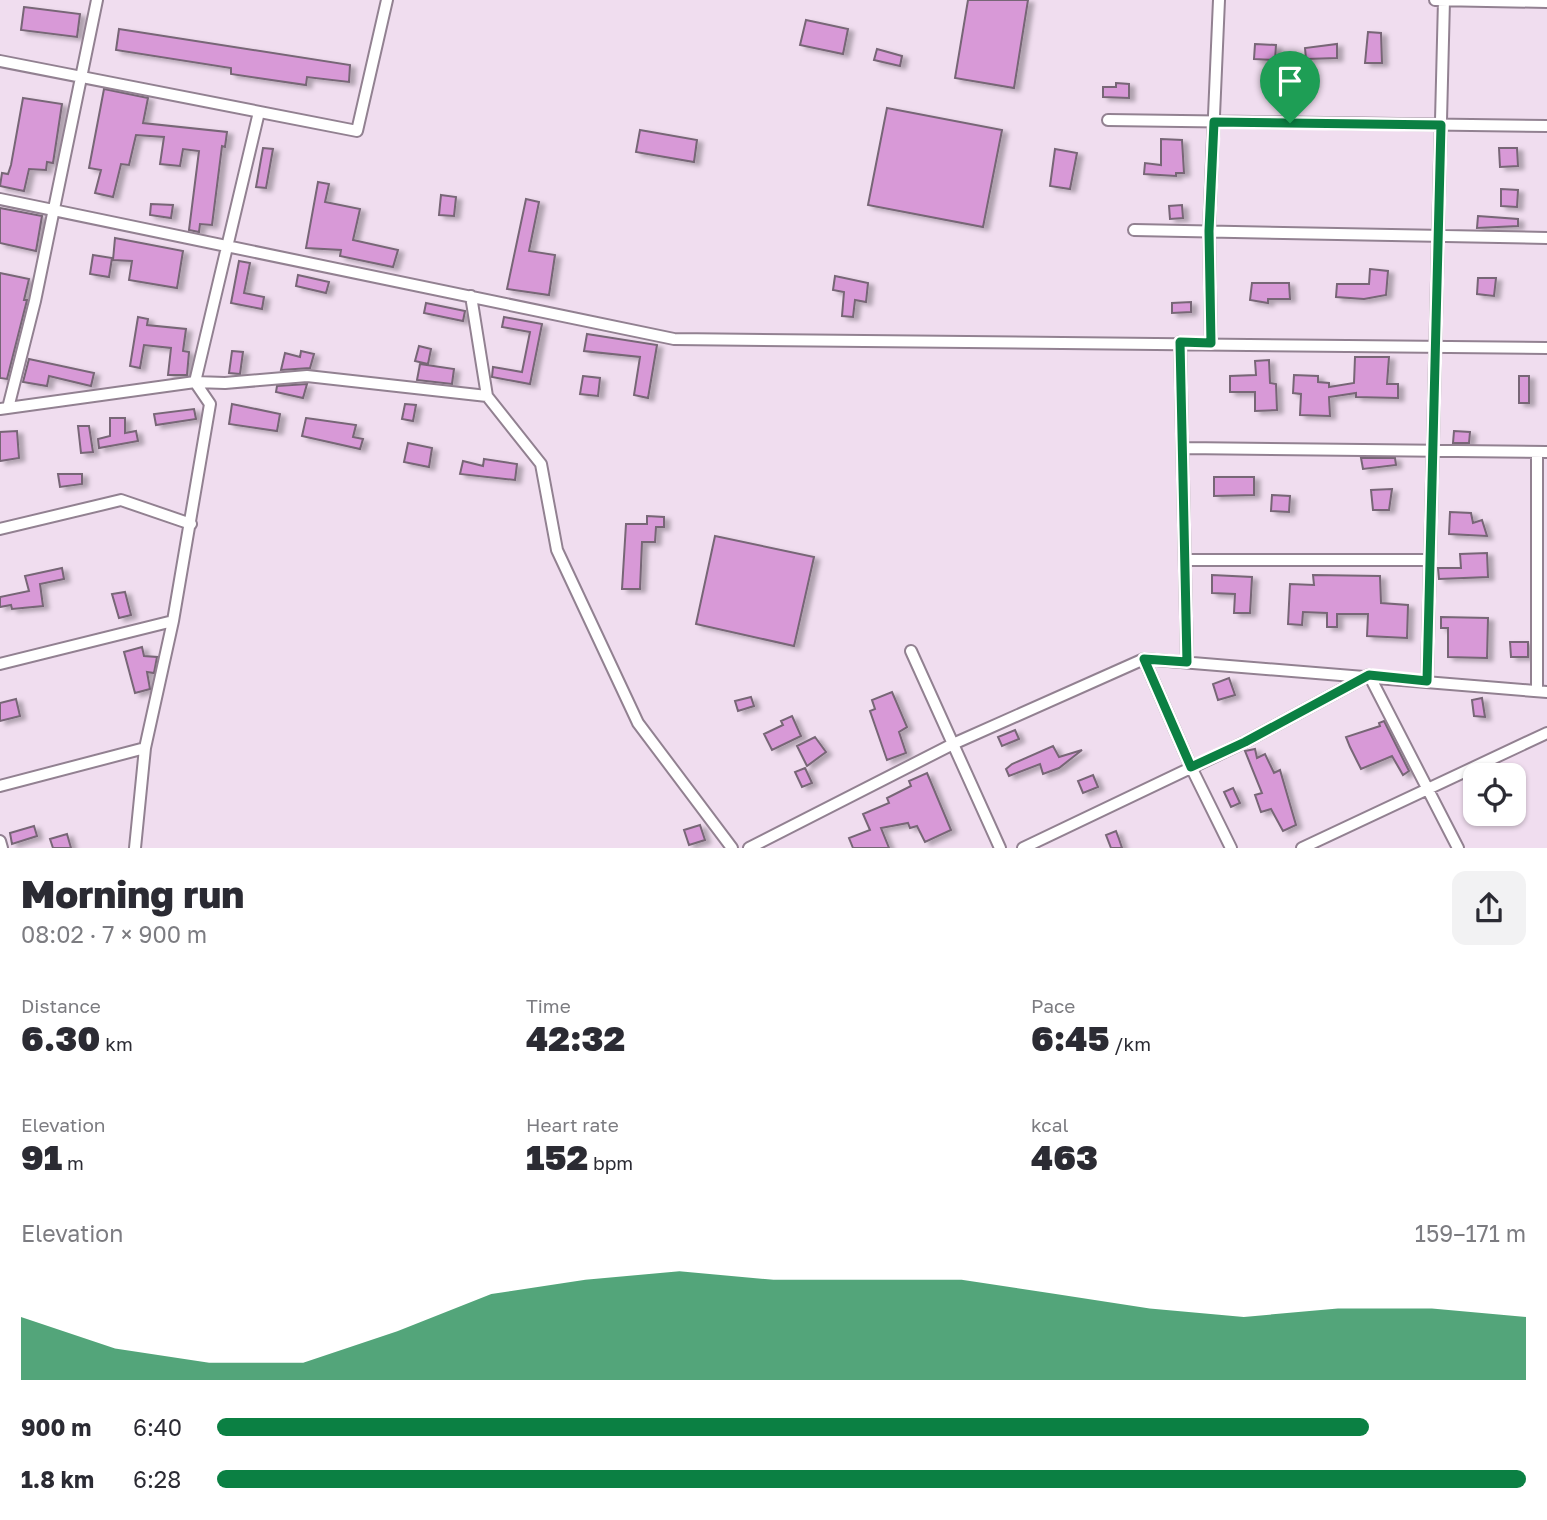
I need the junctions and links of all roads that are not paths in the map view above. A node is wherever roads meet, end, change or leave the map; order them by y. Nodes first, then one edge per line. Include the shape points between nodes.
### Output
1 (97, 0) edge
2 (387, 0) edge
3 (1219, 0) edge
4 (1435, 0) edge
5 (1444, 0) edge
6 (1547, 2) edge
7 (0, 61) edge
8 (82, 77) junction
9 (259, 112) junction
10 (1108, 120) dead end
11 (1214, 122) junction
12 (1441, 125) junction
13 (1547, 126) edge
14 (0, 199) edge
15 (54, 209) junction
16 (1133, 230) dead end
17 (1209, 231) junction
18 (1438, 236) junction
19 (1547, 238) edge
20 (227, 245) junction
21 (471, 296) junction
22 (1180, 342) junction
23 (1211, 343) junction
24 (1436, 345) junction
25 (1547, 348) edge
26 (195, 382) junction
27 (487, 396) junction
28 (4, 409) edge
29 (1183, 448) junction
30 (1433, 451) junction
31 (1542, 452) edge
32 (191, 524) junction
33 (0, 529) edge
34 (1185, 560) junction
35 (1430, 561) junction
36 (1542, 575) edge
37 (173, 621) junction
38 (911, 651) dead end
39 (1144, 659) junction
40 (1187, 662) junction
41 (0, 664) edge
42 (1369, 675) junction
43 (1427, 681) junction
44 (1542, 692) edge
45 (1547, 733) edge
46 (953, 744) junction
47 (145, 748) junction
48 (1191, 767) junction
49 (0, 786) edge
50 (1427, 789) junction
51 (0, 841) edge
52 (2, 848) edge
53 (135, 848) edge
54 (732, 848) edge
55 (750, 848) edge
56 (1000, 848) edge
57 (1023, 848) edge
58 (1231, 848) edge
59 (1302, 848) edge
60 (1458, 848) edge

1 - 8 street
2 - 9 street via 357,131
3 - 11 street
4 - 5 street
5 - 6 street
5 - 12 street
7 - 8 street
8 - 9 street
8 - 15 street
9 - 20 street
10 - 11 street
11 - 12 street
11 - 17 street
12 - 13 street
12 - 18 street
14 - 15 street
15 - 20 street
15 - 28 street
16 - 17 street
17 - 18 street
17 - 23 street
18 - 19 street
18 - 24 street
20 - 21 street
20 - 26 street
21 - 22 street via 674,339
21 - 27 street
22 - 23 street
22 - 29 street
23 - 24 street
24 - 25 street
24 - 30 street
26 - 27 street via 307,376
26 - 28 street
26 - 32 street via 210,404
27 - 54 street via 541,464 557,550 638,723
29 - 30 street
29 - 34 street
30 - 31 street
30 - 35 street
31 - 36 street
32 - 33 street via 121,500
32 - 37 street
34 - 35 street
34 - 40 street
35 - 43 street
36 - 44 street
37 - 41 street
37 - 47 street
38 - 46 street
39 - 40 street
39 - 46 street
39 - 48 street
40 - 42 street
42 - 43 street
42 - 48 street
42 - 50 street
43 - 44 street
45 - 50 street
46 - 55 street
46 - 56 street
47 - 49 street
47 - 53 street
48 - 57 street
48 - 58 street
50 - 59 street
50 - 60 street
51 - 52 street

